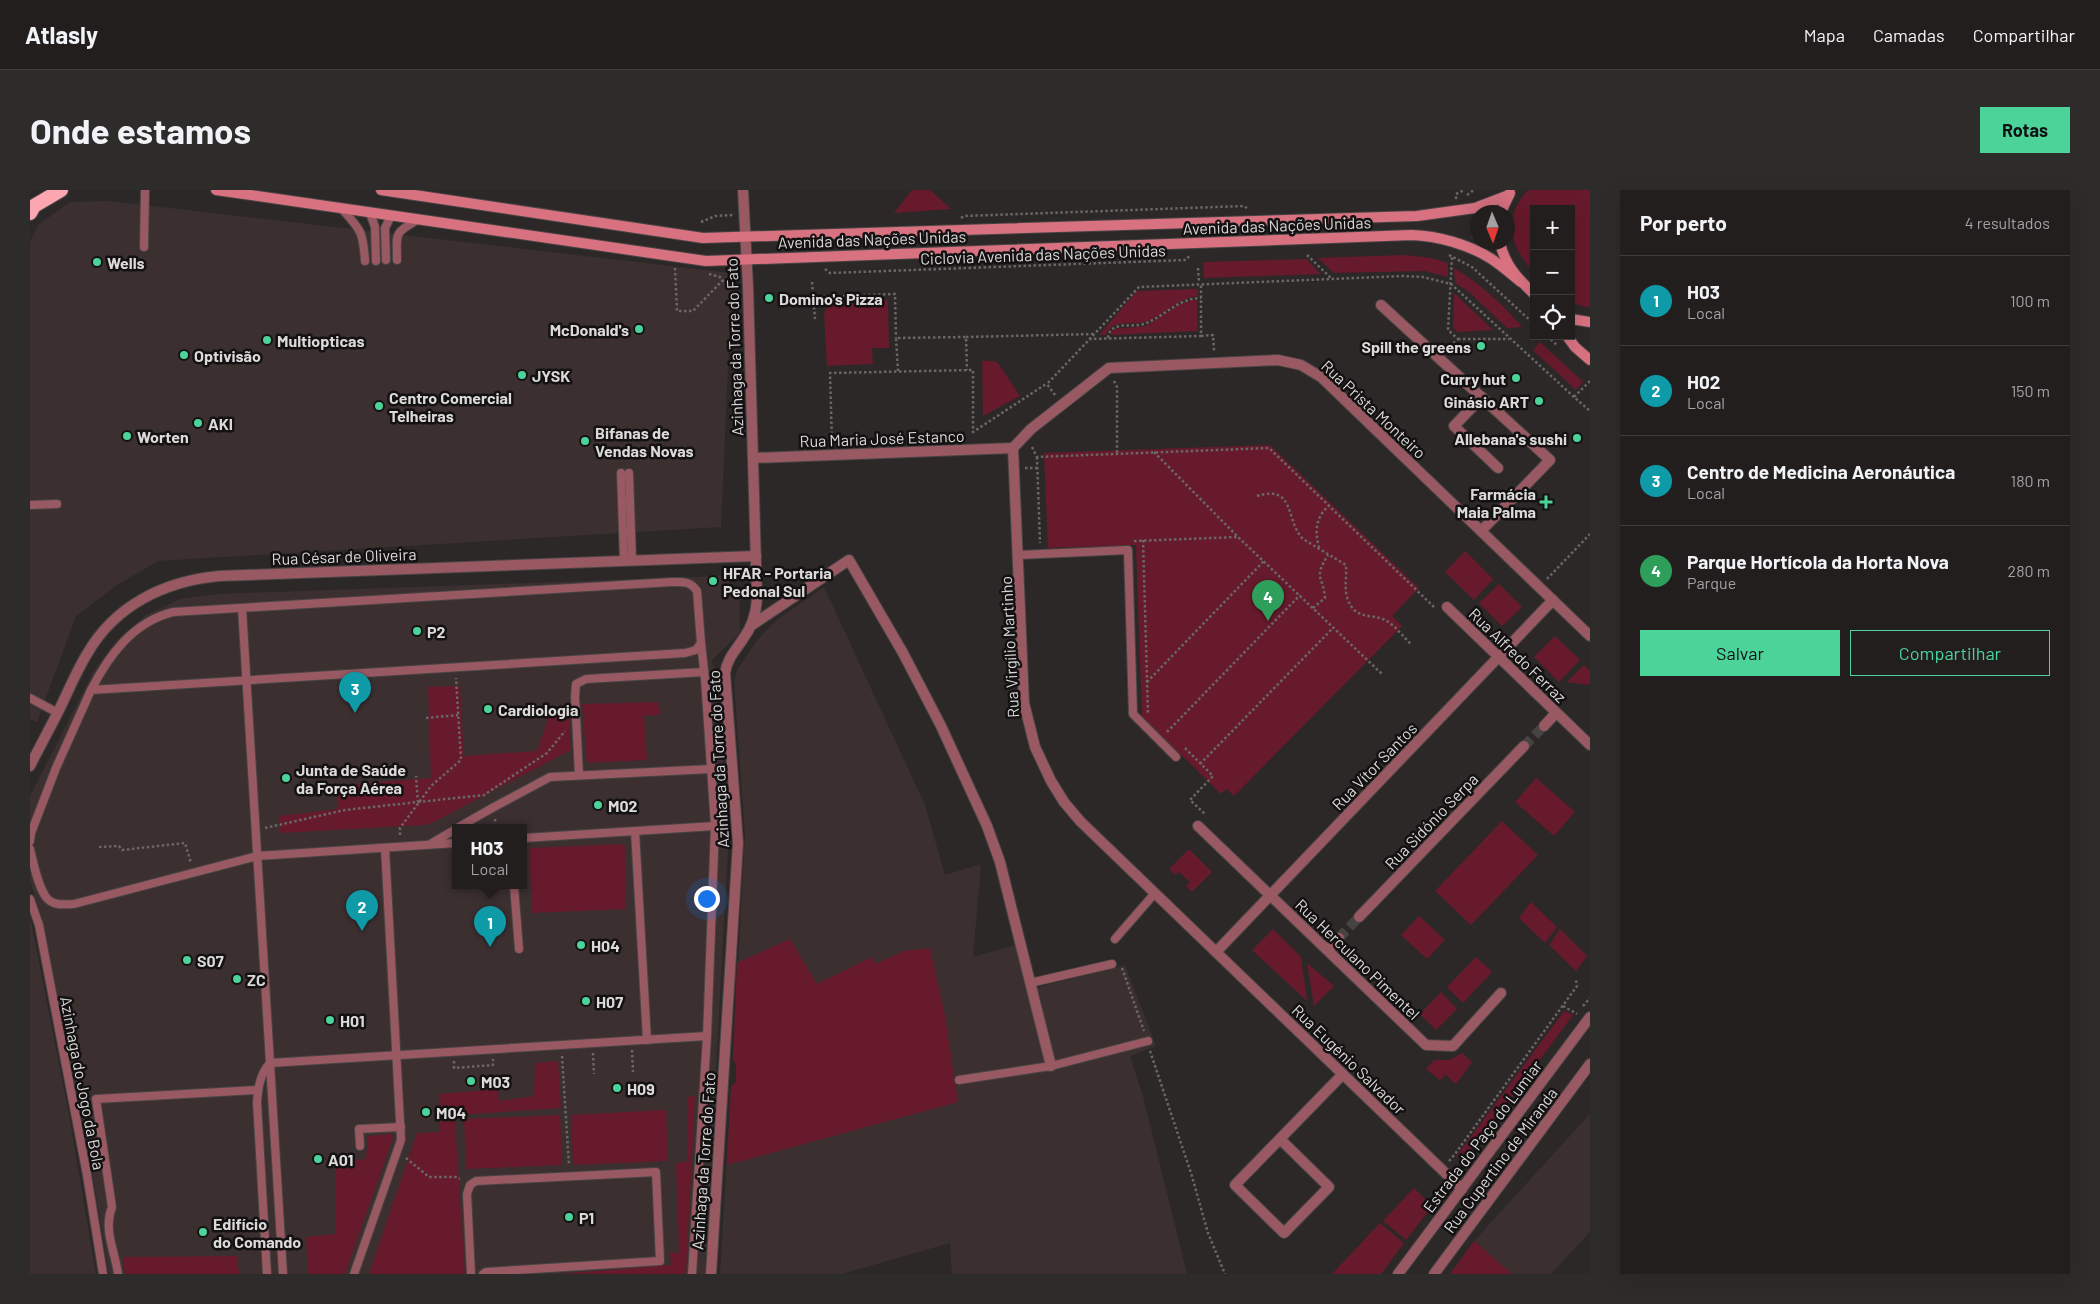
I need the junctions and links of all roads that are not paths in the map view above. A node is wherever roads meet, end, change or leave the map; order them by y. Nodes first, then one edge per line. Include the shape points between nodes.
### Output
1 (61, 190) edge
2 (145, 190) edge
3 (216, 190) edge
4 (381, 190) edge
5 (743, 190) edge
6 (1511, 193) edge
7 (1505, 205) edge
8 (341, 208) junction
9 (30, 213) edge
10 (370, 213) junction
11 (391, 216) junction
12 (417, 220) junction
13 (745, 237) junction
14 (144, 247) dead end
15 (1503, 250) edge
16 (747, 259) junction
17 (386, 260) dead end
18 (397, 260) dead end
19 (365, 261) dead end
20 (376, 261) dead end
21 (1521, 282) junction
22 (1530, 290) edge
23 (1381, 305) dead end
24 (1575, 320) edge
25 (1590, 322) edge
26 (1570, 340) edge
27 (1590, 360) edge
28 (1482, 397) junction
29 (1013, 448) junction
30 (752, 458) junction
31 (1498, 468) dead end
32 (625, 473) dead end
33 (57, 504) dead end
34 (30, 505) edge
35 (1481, 532) junction
36 (1019, 555) junction
37 (756, 556) junction
38 (628, 561) junction
39 (1553, 600) junction
40 (1447, 607) dead end
41 (242, 608) junction
42 (752, 625) junction
43 (1590, 636) edge
44 (700, 643) junction
45 (1498, 658) junction
46 (704, 672) junction
47 (246, 681) junction
48 (90, 690) junction
49 (30, 698) edge
50 (58, 713) junction
51 (1556, 713) junction
52 (1544, 726) tunnel mouth
53 (1590, 745) edge
54 (1524, 746) tunnel mouth
55 (1176, 757) dead end
56 (30, 766) edge
57 (711, 768) junction
58 (579, 775) junction
59 (466, 824) edge
60 (715, 826) junction
61 (1198, 826) dead end
62 (635, 831) junction
63 (452, 832) edge
64 (527, 838) edge
65 (30, 841) edge
66 (452, 843) edge
67 (431, 844) junction
68 (385, 848) junction
69 (30, 849) edge
70 (257, 856) junction
71 (514, 889) edge
72 (1155, 893) junction
73 (1270, 895) junction
74 (30, 899) edge
75 (1359, 917) tunnel mouth
76 (1339, 938) tunnel mouth
77 (1115, 939) dead end
78 (519, 949) dead end
79 (1328, 950) junction
80 (1216, 952) junction
81 (1112, 964) dead end
82 (1030, 983) junction
83 (1501, 993) dead end
84 (1590, 1017) edge
85 (706, 1036) junction
86 (647, 1040) junction
87 (1148, 1042) road end
88 (397, 1055) junction
89 (270, 1063) junction
90 (1590, 1064) edge
91 (1051, 1066) junction
92 (1343, 1074) junction
93 (959, 1080) dead end
94 (258, 1090) junction
95 (401, 1127) junction
96 (1280, 1139) junction
97 (360, 1146) dead end
98 (1462, 1189) junction
99 (278, 1199) junction
100 (263, 1200) junction
101 (104, 1274) edge
102 (118, 1274) edge
103 (267, 1274) edge
104 (283, 1274) edge
105 (354, 1274) edge
106 (471, 1274) edge
107 (483, 1274) edge
108 (692, 1274) edge
109 (710, 1274) edge
110 (1398, 1274) edge
111 (1434, 1274) edge

1 - 9 highway via 34,206
2 - 14 lane
3 - 8 main road, Avenida das Nações Unidas
4 - 13 main road, Avenida das Nações Unidas via 703,238
5 - 13 street, Azinhaga da Torre do Fato
6 - 7 main road
6 - 13 main road, Avenida das Nações Unidas via 1475,208 1417,216
8 - 10 main road, Avenida das Nações Unidas
8 - 19 lane via 360,228
10 - 11 main road, Avenida das Nações Unidas
10 - 20 lane via 375,227
11 - 12 main road, Avenida das Nações Unidas
11 - 17 lane via 385,228
12 - 16 main road, Avenida das Nações Unidas via 706,261
12 - 18 lane via 397,235
13 - 16 street, Azinhaga da Torre do Fato
15 - 21 main road
16 - 21 main road, Avenida das Nações Unidas via 1412,235 1453,242 1490,258
16 - 30 street, Azinhaga da Torre do Fato
21 - 22 main road
23 - 28 street
24 - 25 main road
26 - 27 main road
28 - 31 street via 1454,426
28 - 35 street via 1550,460
29 - 30 street, Rua Maria José Estanco
29 - 35 street, Rua Prista Monteiro via 1109,368 1215,362 1294,362 1321,377
29 - 36 street, Rua Virgílio Martinho
30 - 37 street, Azinhaga da Torre do Fato
32 - 38 lane
33 - 34 lane
35 - 39 street, Rua Prista Monteiro
36 - 55 lane via 1128,550 1133,714
36 - 72 street, Rua Virgílio Martinho via 1024,703 1035,747 1064,802
37 - 38 street, Rua César de Oliveira
37 - 42 street, Azinhaga da Torre do Fato via 757,599
38 - 50 street, Rua César de Oliveira via 219,576 184,581 151,593 109,624 87,652
39 - 43 street, Rua Prista Monteiro
39 - 45 street, Rua Vítor Santos
40 - 45 street, Rua Alfredo Ferraz
41 - 44 lane via 688,582 696,591
41 - 47 lane
41 - 48 lane via 173,612 144,624 126,637
42 - 82 street via 849,560 941,726 988,826
42 - 109 street, Azinhaga da Torre do Fato via 729,659 725,673 738,843
44 - 46 lane
44 - 47 lane via 696,650 676,654
45 - 51 street, Rua Alfredo Ferraz
45 - 73 street, Rua Vítor Santos
46 - 57 lane
46 - 58 lane via 586,679 576,684
47 - 48 lane
47 - 70 lane
48 - 65 lane via 56,768
49 - 50 lane
50 - 56 street, Rua César de Oliveira
51 - 52 street
51 - 53 street, Rua Alfredo Ferraz
54 - 75 street, Rua Sidónio Serpa
57 - 58 lane
57 - 60 lane
58 - 59 lane via 550,777
60 - 62 lane
60 - 85 lane
61 - 73 street, Rua Herculano Pimentel
62 - 64 lane
62 - 86 lane
63 - 67 lane
66 - 67 lane
67 - 68 lane
68 - 70 lane
68 - 88 lane
69 - 70 lane via 45,896 59,904 74,904
70 - 89 lane
71 - 78 lane
72 - 77 lane
72 - 80 street, Rua Virgílio Martinho
73 - 79 street, Rua Herculano Pimentel
73 - 80 street, Rua Vítor Santos
74 - 101 lane, Azinhaga do Jogo da Bola via 39,925
76 - 79 street
79 - 83 street, Rua Herculano Pimentel via 1426,1045 1452,1046
80 - 92 street, Rua Eugénio Salvador
81 - 82 lane
82 - 91 street
84 - 98 street, Estrada do Paço do Lumiar
85 - 86 lane
85 - 108 lane
86 - 88 lane
87 - 91 lane
88 - 89 lane
88 - 95 lane
89 - 94 lane via 264,1069
89 - 99 lane
90 - 111 street, Rua Cupertino de Miranda
91 - 93 lane
92 - 96 street
92 - 98 street, Rua Eugénio Salvador
94 - 100 lane
94 - 102 lane via 96,1099 112,1207 108,1234
95 - 97 lane via 360,1129
95 - 105 lane via 399,1148
96 - 96 street via 1235,1185 1284,1233 1329,1187
98 - 110 street, Estrada do Paço do Lumiar
99 - 100 lane
99 - 104 lane
100 - 103 lane
106 - 107 lane via 467,1194 476,1182 656,1172 660,1261

